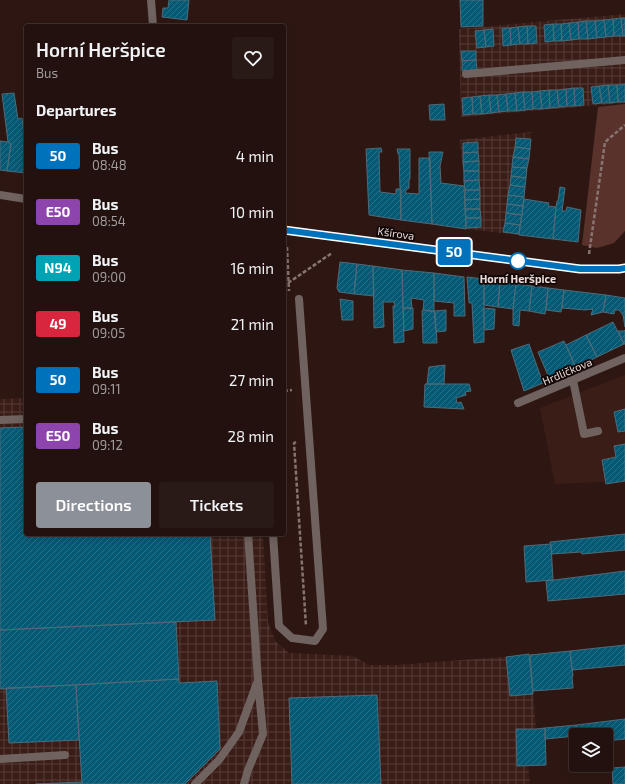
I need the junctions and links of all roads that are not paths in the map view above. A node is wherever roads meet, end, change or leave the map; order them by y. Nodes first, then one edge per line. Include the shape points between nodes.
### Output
1 (151, 0) edge
2 (153, 24) edge
3 (625, 60) edge
4 (466, 74) dead end
5 (0, 196) edge
6 (24, 199) edge
7 (286, 230) edge
8 (625, 268) edge
9 (299, 299) dead end
10 (625, 358) edge
11 (573, 380) junction
12 (518, 403) dead end
13 (24, 418) edge
14 (0, 420) edge
15 (598, 430) dead end
16 (248, 536) edge
17 (273, 536) edge
18 (258, 681) junction
19 (65, 755) dead end
20 (0, 759) edge
21 (195, 784) edge
22 (244, 784) edge

1 - 2 street
3 - 4 street
5 - 6 street
7 - 8 street, Kšírova via 580,269
9 - 17 street via 323,629 315,641 292,638 279,626
10 - 11 street, Hrdličkova
11 - 12 street, Hrdličkova
11 - 15 street via 584,434
13 - 14 street
16 - 18 street
18 - 21 street via 239,732 219,760
18 - 22 street via 263,734
19 - 20 street

